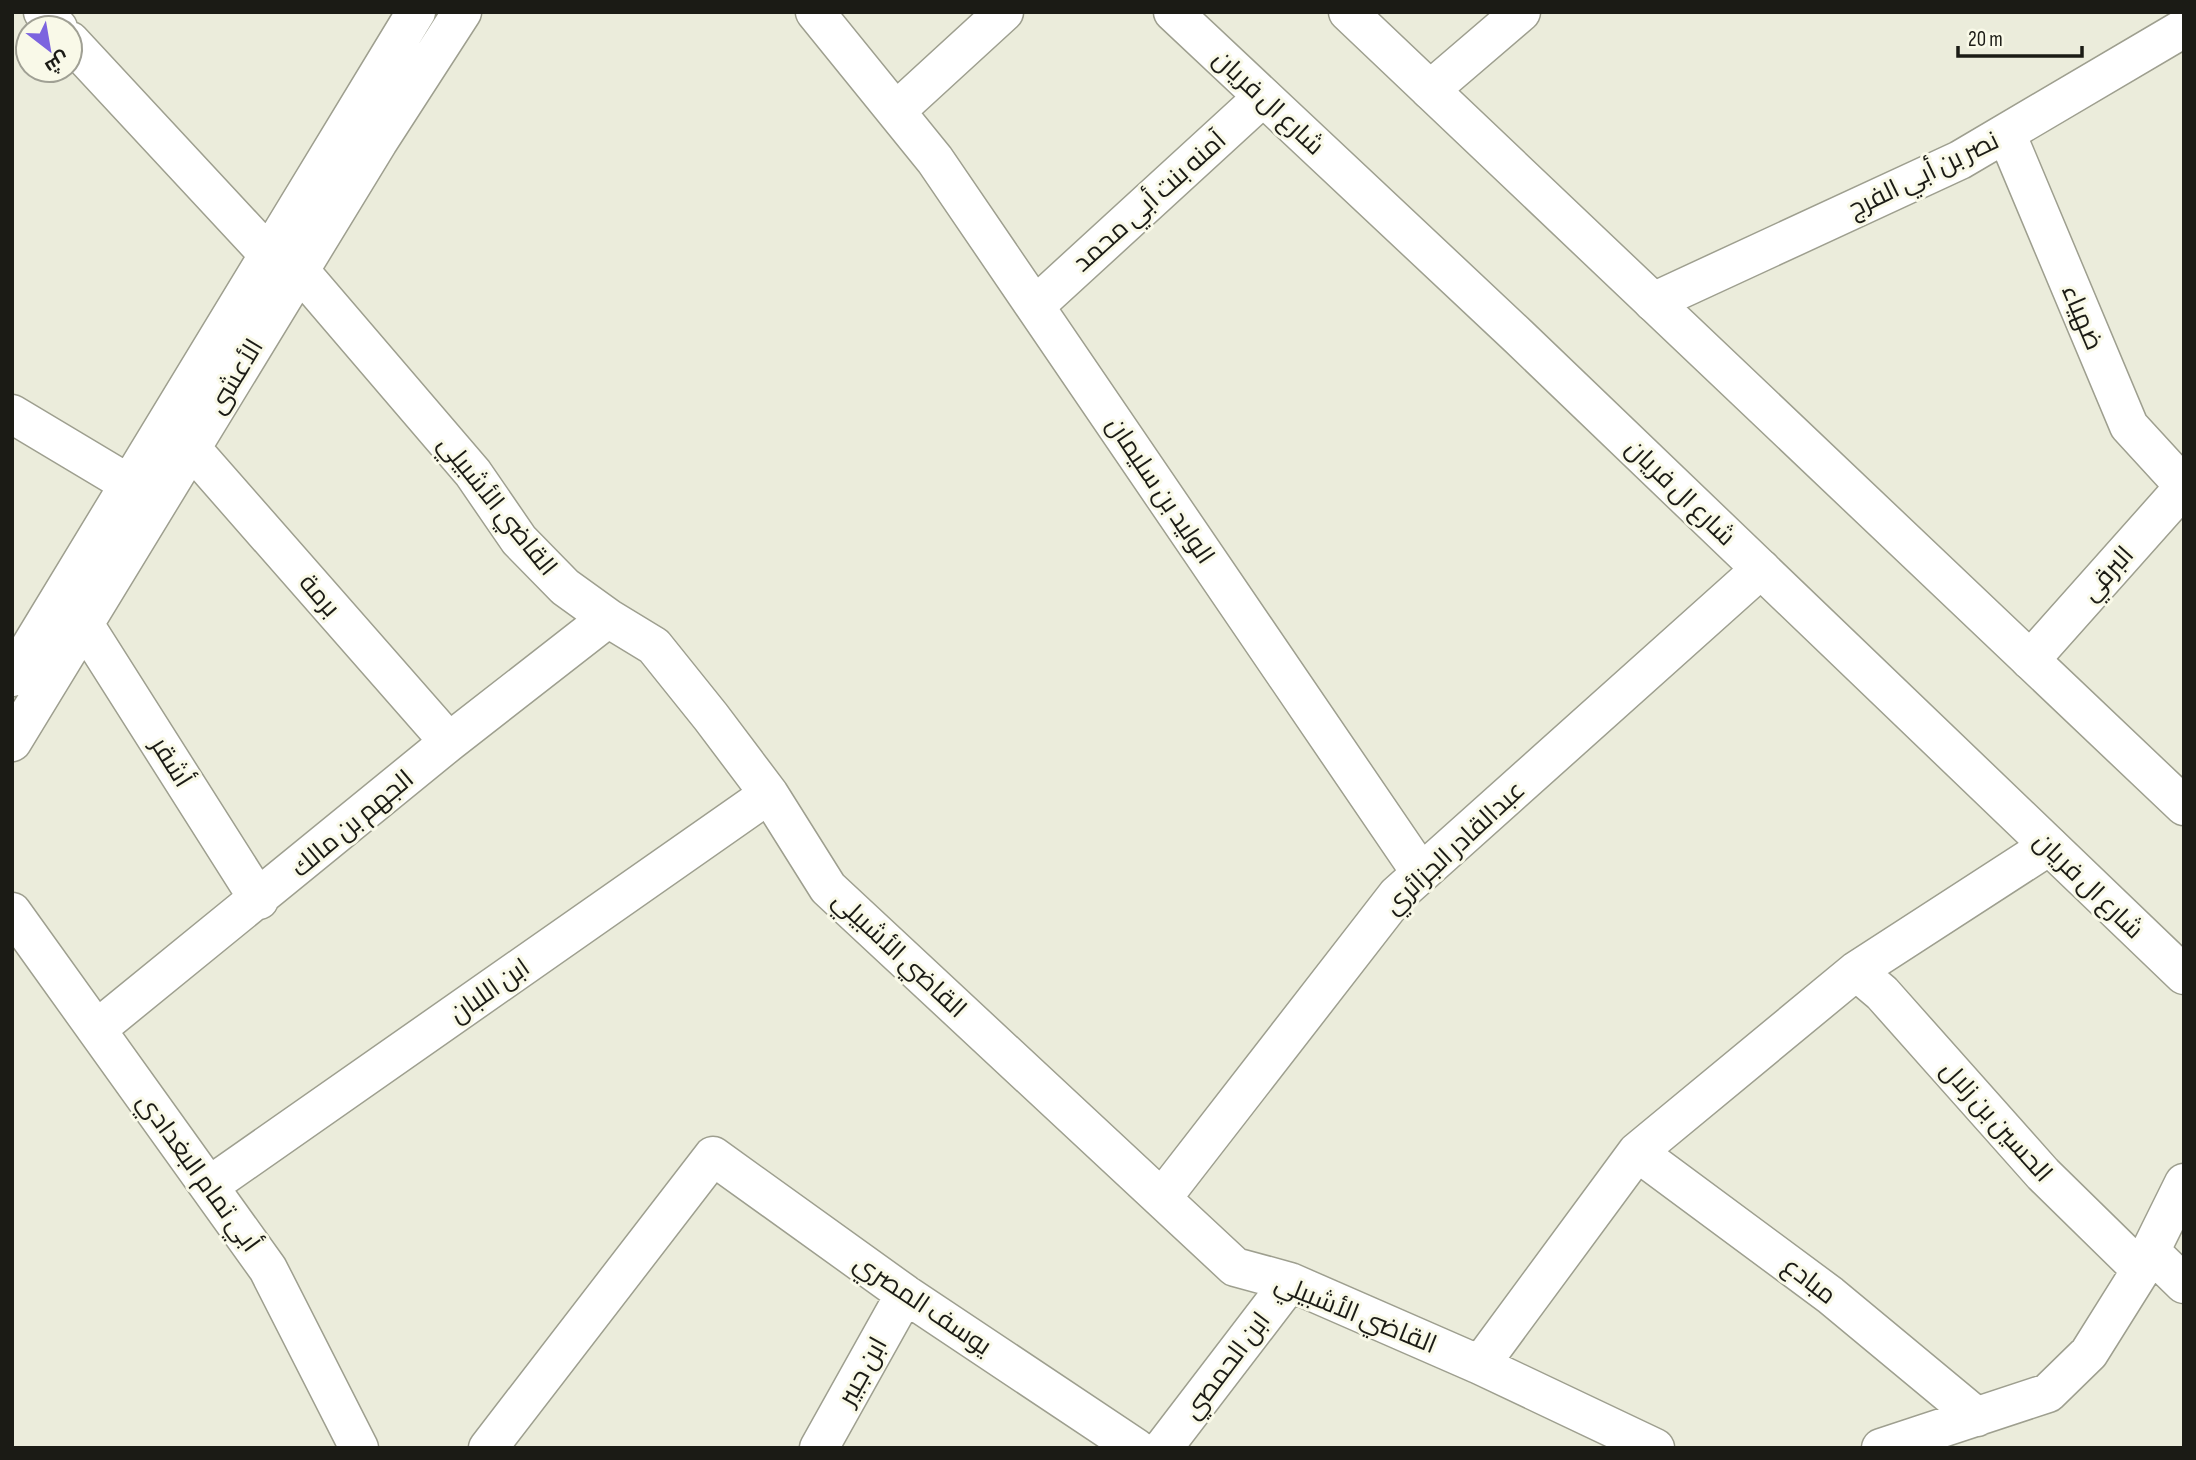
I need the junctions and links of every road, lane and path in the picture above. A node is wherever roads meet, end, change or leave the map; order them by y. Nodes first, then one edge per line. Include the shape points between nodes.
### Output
1 (416, 12) edge
2 (462, 12) edge
3 (815, 12) edge
4 (1004, 12) edge
5 (1174, 12) edge
6 (1348, 12) edge
7 (1521, 12) edge
8 (2184, 28) edge
9 (84, 56) edge
10 (1430, 90) junction
11 (1263, 97) junction
12 (896, 111) junction
13 (2006, 133) junction
14 (284, 263) junction
15 (1653, 302) junction
16 (1035, 306) junction
17 (12, 414) edge
18 (191, 448) junction
19 (129, 484) junction
20 (2184, 486) edge
21 (1761, 569) junction
22 (608, 618) junction
23 (84, 624) junction
24 (2030, 660) junction
25 (12, 677) edge
26 (12, 742) edge
27 (449, 743) junction
28 (769, 794) junction
29 (2184, 806) edge
30 (2049, 846) junction
31 (1421, 873) junction
32 (259, 900) junction
33 (12, 912) edge
34 (1856, 971) junction
35 (2184, 975) edge
36 (97, 1029) junction
37 (1637, 1152) junction
38 (2184, 1183) edge
39 (209, 1186) junction
40 (1162, 1198) junction
41 (2145, 1260) junction
42 (1290, 1282) junction
43 (2184, 1284) edge
44 (905, 1294) junction
45 (1480, 1364) junction
46 (1977, 1417) junction
47 (359, 1448) edge
48 (488, 1448) edge
49 (819, 1448) edge
50 (1136, 1448) edge
51 (1163, 1448) edge
52 (1655, 1448) edge
53 (1881, 1448) edge

1 - 14 street, الأعشى
2 - 14 street, الأعشى via 378,142
3 - 12 street, الوليد بن سليمان
4 - 12 street
5 - 11 street, شارع ال فريان
6 - 10 street
7 - 10 street
8 - 13 street, نصر بن أبي الفرج
9 - 14 street, القاضي الأشبيلي
10 - 15 street
11 - 16 street, آمنه بنت أبي محمد
11 - 21 street, شارع ال فريان
12 - 16 street, الوليد بن سليمان
13 - 15 street, نصر بن أبي الفرج via 1960,160
13 - 20 street, ضهياء via 2129,426
14 - 18 street, الأعشى
14 - 19 street, الأعشى
14 - 22 street, القاضي الأشبيلي via 473,473 519,540 565,587
15 - 24 street
16 - 31 street, الوليد بن سليمان
17 - 19 street
18 - 23 street, الأعشى
18 - 27 street, برمة
19 - 25 street, الأعشى
20 - 24 street, البرقي
21 - 30 street, شارع ال فريان
21 - 31 street, عبدالقادر الجزائري
22 - 27 street, الجهم بن مالك
22 - 28 street, القاضي الأشبيلي via 654,646
23 - 26 street, الأعشى
23 - 32 street, أشقر
24 - 29 street
27 - 32 street, الجهم بن مالك
28 - 39 street, ابن اللبان
28 - 40 street, القاضي الأشبيلي via 828,888
30 - 34 street
30 - 35 street, شارع ال فريان
31 - 40 street, عبدالقادر الجزائري via 1397,895
32 - 36 street, الجهم بن مالك
33 - 36 street, أبي تمام البغدادي
34 - 37 street
34 - 41 street, الحسين بن زلال via 1882,993 2043,1174
36 - 39 street, أبي تمام البغدادي
37 - 45 street
37 - 46 street, مبادع via 1830,1295
38 - 41 street
39 - 47 street, أبي تمام البغدادي via 268,1269
40 - 42 street, القاضي الأشبيلي via 1235,1267
41 - 43 street, الحسين بن زلال
41 - 46 street via 2089,1353 2048,1393
42 - 45 street, القاضي الأشبيلي
42 - 51 street, ابن الحمصي
44 - 48 street, يوسف المصري via 713,1156
44 - 49 street, ابن جبير
44 - 50 street, يوسف المصري
45 - 52 street, القاضي الأشبيلي
46 - 53 street

